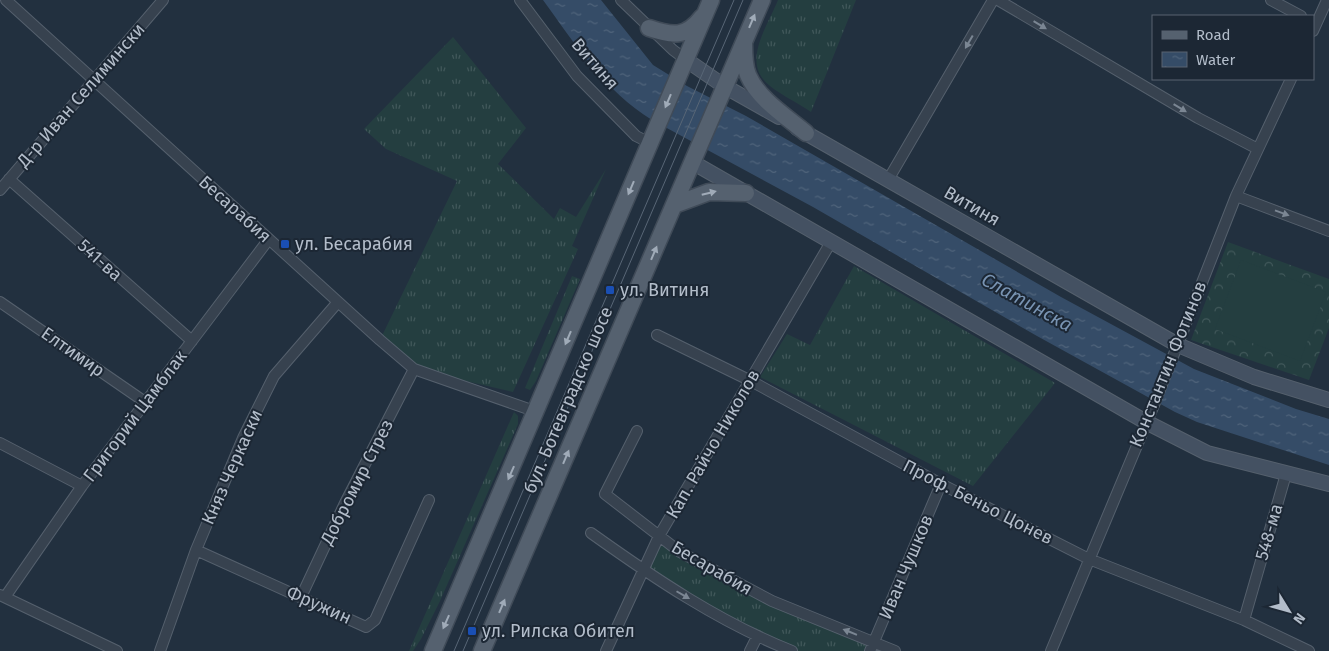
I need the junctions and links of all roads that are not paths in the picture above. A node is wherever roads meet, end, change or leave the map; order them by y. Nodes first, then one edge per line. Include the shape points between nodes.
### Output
1 (6, 0) edge
2 (163, 0) edge
3 (520, 0) edge
4 (621, 0) edge
5 (762, 0) edge
6 (993, 0) edge
7 (998, 0) edge
8 (1271, 0) edge
9 (1327, 0) edge
10 (709, 4) edge
11 (1299, 15) edge
12 (1314, 26) edge
13 (649, 28) junction
14 (744, 42) junction
15 (686, 59) junction
16 (1290, 80) edge
17 (93, 81) junction
18 (724, 86) junction
19 (806, 133) junction
20 (650, 143) junction
21 (1258, 149) junction
22 (692, 162) junction
23 (9, 179) junction
24 (888, 180) junction
25 (0, 190) edge
26 (746, 193) junction
27 (1236, 196) junction
28 (674, 205) junction
29 (1329, 230) edge
30 (269, 239) junction
31 (831, 242) junction
32 (0, 302) edge
33 (338, 302) junction
34 (657, 335) dead end
35 (192, 341) junction
36 (1176, 349) junction
37 (414, 369) junction
38 (751, 381) junction
39 (1329, 400) edge
40 (145, 402) junction
41 (537, 412) junction
42 (1146, 422) junction
43 (637, 431) dead end
44 (0, 443) edge
45 (1286, 474) junction
46 (942, 484) junction
47 (1329, 484) edge
48 (82, 486) junction
49 (429, 500) dead end
50 (591, 533) dead end
51 (659, 536) junction
52 (196, 550) junction
53 (1089, 559) junction
54 (642, 569) junction
55 (2, 596) edge
56 (301, 597) junction
57 (1244, 620) junction
58 (757, 637) junction
59 (872, 646) edge
60 (117, 651) edge
61 (160, 651) edge
62 (433, 651) edge
63 (482, 651) edge
64 (606, 651) edge
65 (750, 651) edge
66 (792, 651) edge
67 (895, 651) edge
68 (1051, 651) edge
69 (1309, 651) edge

1 - 17 street, Бесарабия
2 - 17 street, Д-р Иван Селимински
3 - 20 street, Витиня via 577,76 636,136
4 - 13 street, Витиня
14 -> 5 main road, бул. Ботевградско шосе
6 -> 24 street
7 -> 21 street via 1198,118
8 - 11 street
9 - 12 street
10 - 13 main road via 690,29 670,35
10 - 15 main road, бул. Ботевградско шосе
13 - 15 street, Витиня
14 - 18 main road, бул. Ботевградско шосе
14 - 19 main road via 750,79 765,97
15 - 18 street, Витиня
15 -> 20 main road, бул. Ботевградско шосе
16 - 21 street, Константин Фотинов
17 - 23 street, Д-р Иван Селимински
17 - 30 street, Бесарабия
18 - 19 street, Витиня
18 - 22 main road, бул. Ботевградско шосе
19 - 24 street, Витиня
20 -> 41 main road, бул. Ботевградско шосе
21 - 27 street, Константин Фотинов
22 - 26 street
22 - 28 main road, бул. Ботевградско шосе
23 - 25 street, Д-р Иван Селимински
23 - 35 street, 541-ва
24 - 36 street, Витиня
28 -> 26 main road via 709,192
26 - 31 street
27 -> 29 street
27 - 36 street, Константин Фотинов
63 -> 28 main road, бул. Ботевградско шосе
30 - 33 street, Бесарабия
30 - 35 street, Григорий Цамблак
31 - 38 street, Кап. Райчо Николов
31 - 42 street
32 - 40 street, Елтимир
33 - 37 street, Бесарабия
33 - 52 street, Княз Черкаски via 274,376 243,438
34 - 38 street, Проф. Беньо Цонев
35 - 40 street, Григорий Цамблак
36 - 39 street, Витиня
36 - 42 street, Константин Фотинов
37 - 41 street, Бесарабия
37 - 56 street, Добромир Стрез
38 - 46 street, Проф. Беньо Цонев
38 - 51 street, Кап. Райчо Николов
40 - 48 street, Григорий Цамблак
41 -> 62 main road, бул. Ботевградско шосе
42 - 45 street via 1207,453
42 - 53 street, Константин Фотинов
43 - 51 street, Бесарабия via 604,494
44 - 48 street
45 - 47 street
45 - 57 street, 548-ма
46 - 53 street, Проф. Беньо Цонев
46 - 59 street, Иван Чушков
48 - 55 street, Григорий Цамблак
49 - 56 street, Фружин via 376,620 366,627
50 - 54 street
51 - 54 street, Кап. Райчо Николов
59 -> 51 street, Бесарабия via 772,601 680,552
52 - 56 street, Фружин
52 - 61 street, Княз Черкаски
53 - 57 street, Проф. Беньо Цонев
53 - 68 street, Константин Фотинов
54 -> 58 street
54 - 64 street, Кап. Райчо Николов
55 - 60 street
57 - 69 street, Проф. Беньо Цонев
58 - 65 street
58 - 66 street
59 - 67 street, Бесарабия

